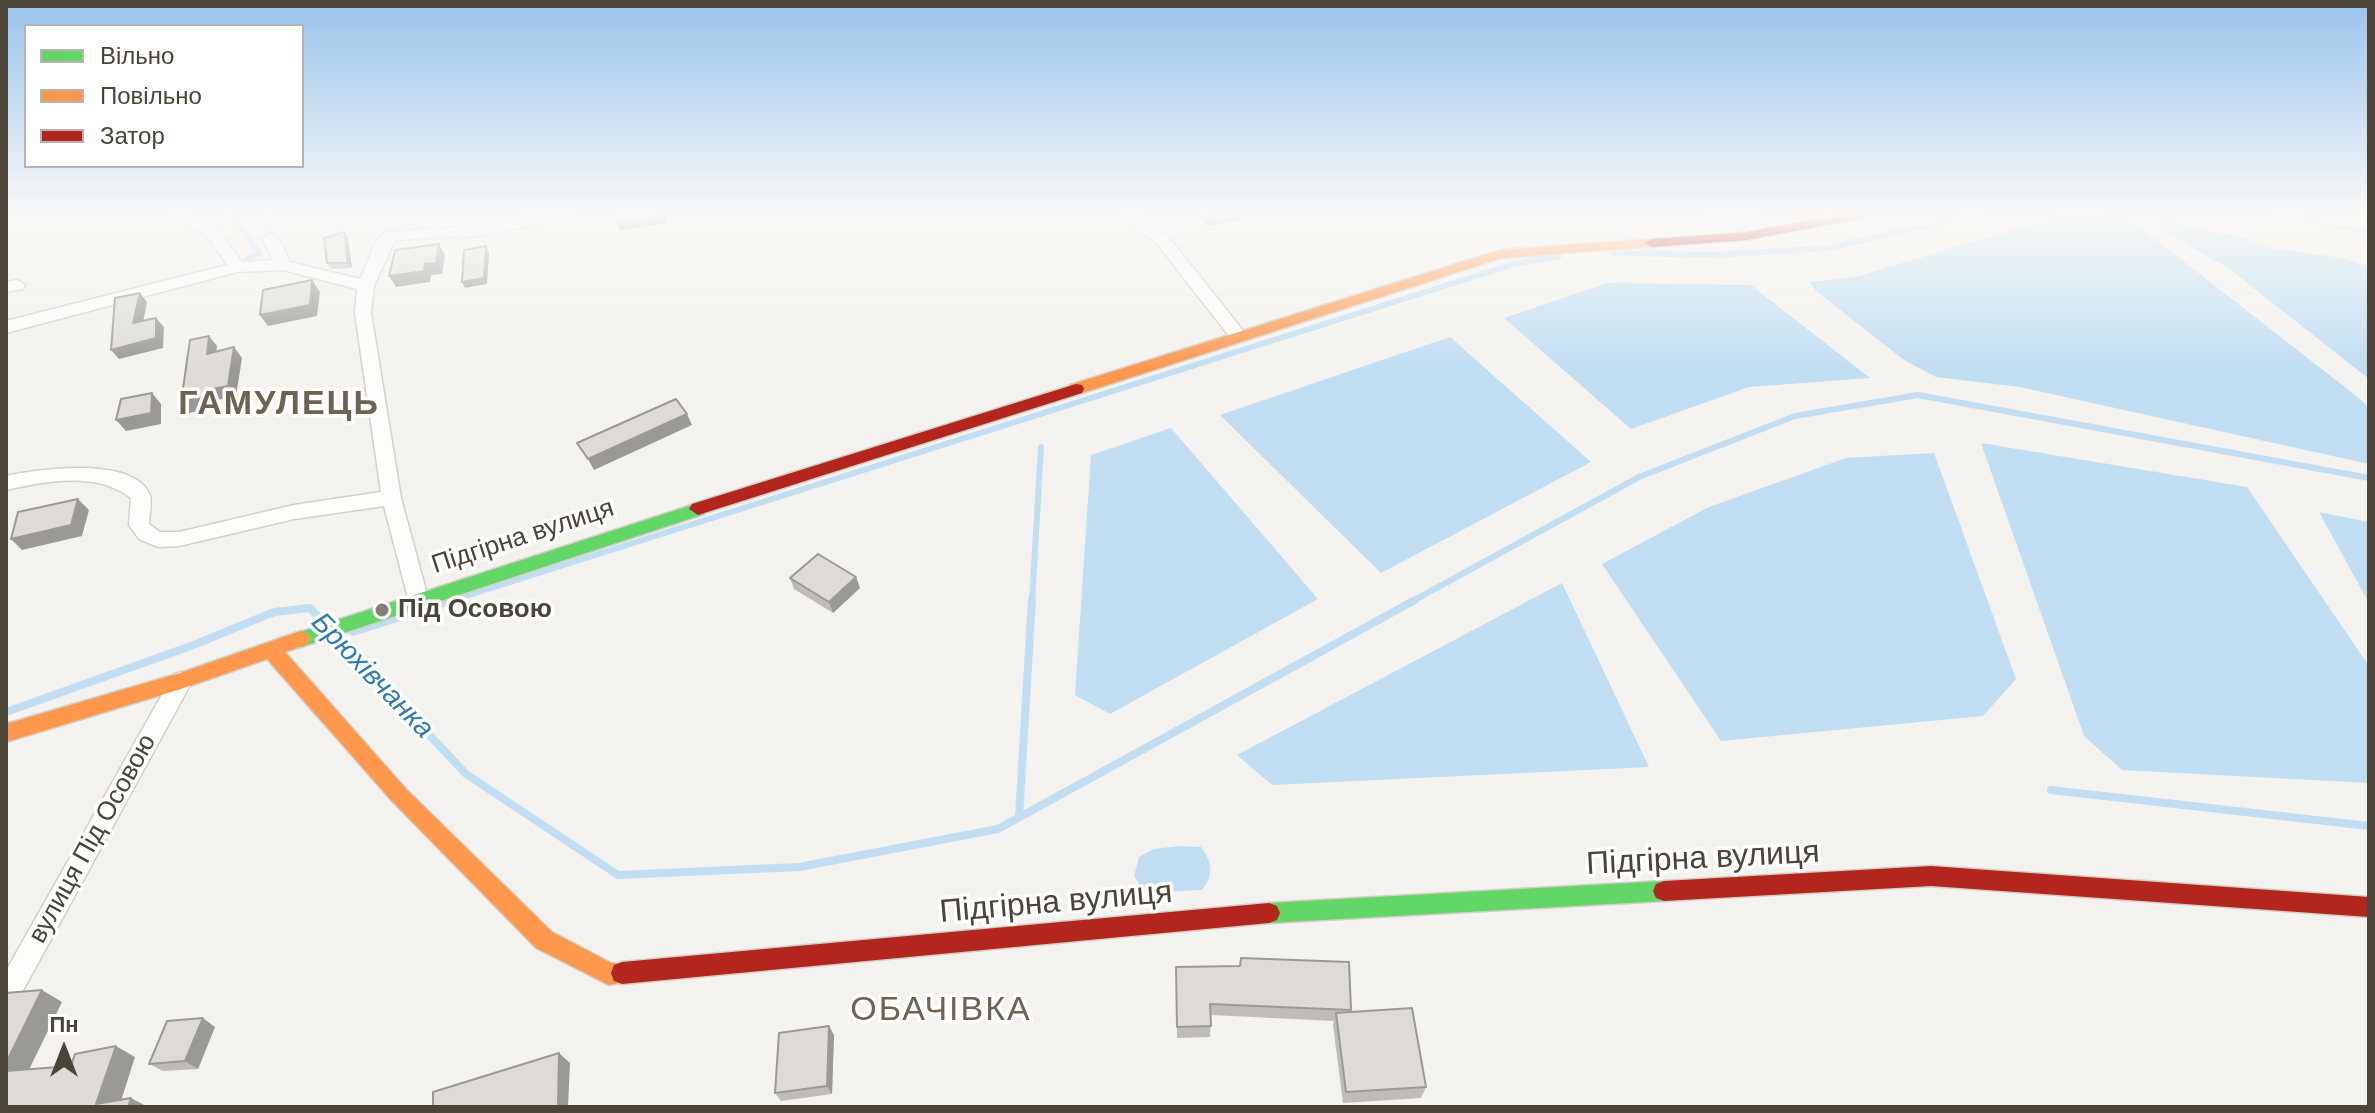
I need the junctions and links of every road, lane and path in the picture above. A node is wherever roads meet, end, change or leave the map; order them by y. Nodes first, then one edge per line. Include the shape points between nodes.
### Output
1 (261, 266) edge
2 (287, 266) edge
3 (374, 266) edge
4 (1183, 266) edge
5 (1462, 266) edge
6 (237, 267) joint
7 (366, 286) junction
8 (6, 327) edge
9 (1239, 337) junction
10 (6, 483) edge
11 (391, 498) junction
12 (418, 598) junction
13 (351, 621) joint
14 (272, 651) junction
15 (181, 681) junction
16 (6, 733) edge
17 (2369, 907) edge
18 (6, 996) edge

1 - 6 street
2 - 7 street
3 - 7 street
4 - 9 street
5 - 9 street, Підгірна вулиця
6 - 8 street
7 - 11 street via 363,313
9 - 12 street, Підгірна вулиця
10 - 11 street via 97,475 135,489 141,495 139,525 158,540
11 - 12 street
12 - 13 street, Підгірна вулиця
13 - 14 street, вулиця Під Осовою
14 - 15 street, вулиця Під Осовою
14 - 17 street, Підгірна вулиця via 399,795 544,940 609,974 1279,912 1931,876
15 - 16 street, вулиця Під Осовою
15 - 18 street, вулиця Під Осовою

